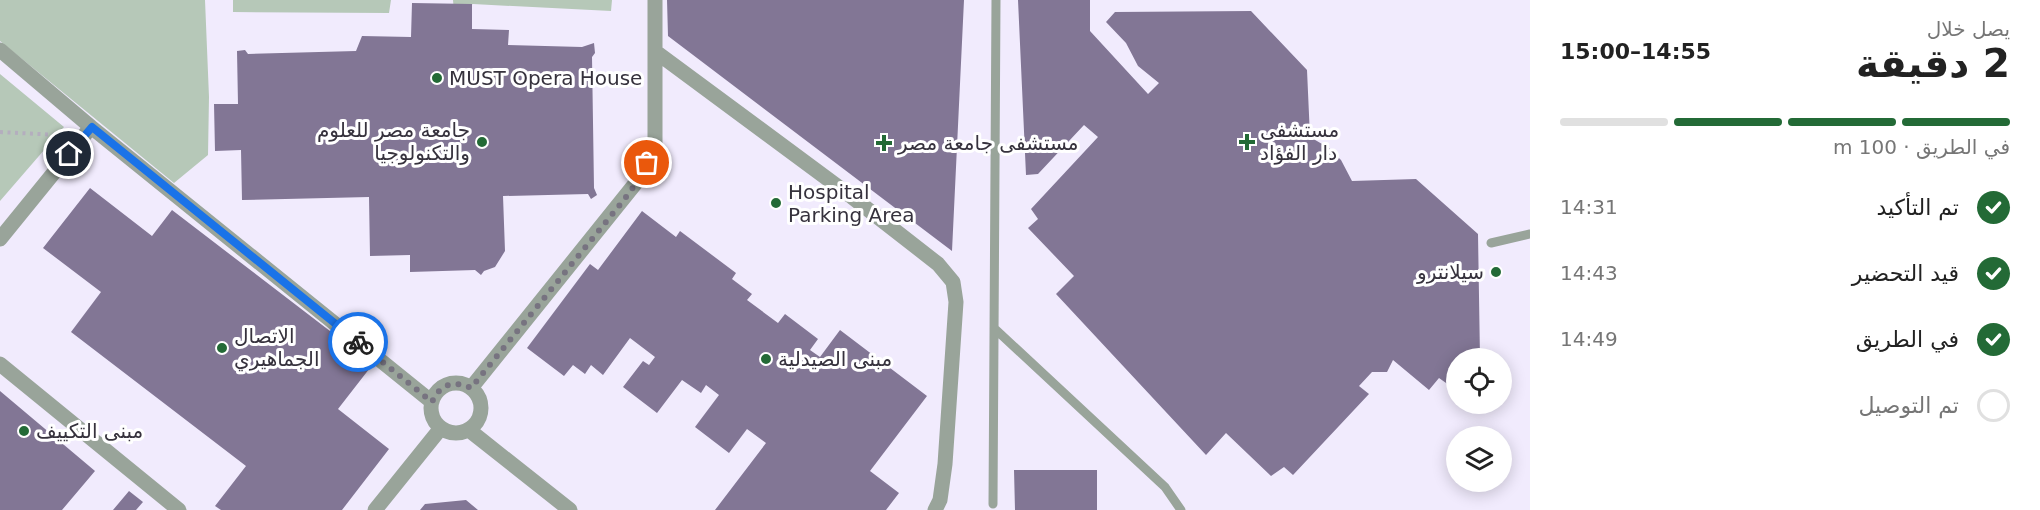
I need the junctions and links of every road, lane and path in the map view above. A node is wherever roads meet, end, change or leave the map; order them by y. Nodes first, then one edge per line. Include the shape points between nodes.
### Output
1 (655, 0) edge
2 (996, 0) edge
3 (0, 50) edge
4 (656, 52) junction
5 (0, 132) edge
6 (87, 132) junction
7 (1530, 234) edge
8 (0, 239) edge
9 (1491, 243) dead end
10 (994, 328) junction
11 (0, 364) edge
12 (471, 388) junction
13 (432, 402) junction
14 (441, 428) junction
15 (469, 430) junction
16 (993, 504) dead end
17 (179, 510) edge
18 (375, 510) edge
19 (570, 510) edge
20 (935, 510) edge
21 (1181, 510) edge

1 - 4 street
2 - 10 lane
3 - 6 street
4 - 12 street via 655,142 643,174
4 - 20 street via 938,264 953,282 956,302 945,464
5 - 6 path
6 - 8 street
6 - 13 street
7 - 9 lane
10 - 16 lane
10 - 21 lane via 1165,487
11 - 17 street
12 - 13 street via 453,383 436,393
12 - 15 street via 478,396 481,415
13 - 14 street via 435,421
14 - 15 street via 460,433
14 - 18 street
15 - 19 street

